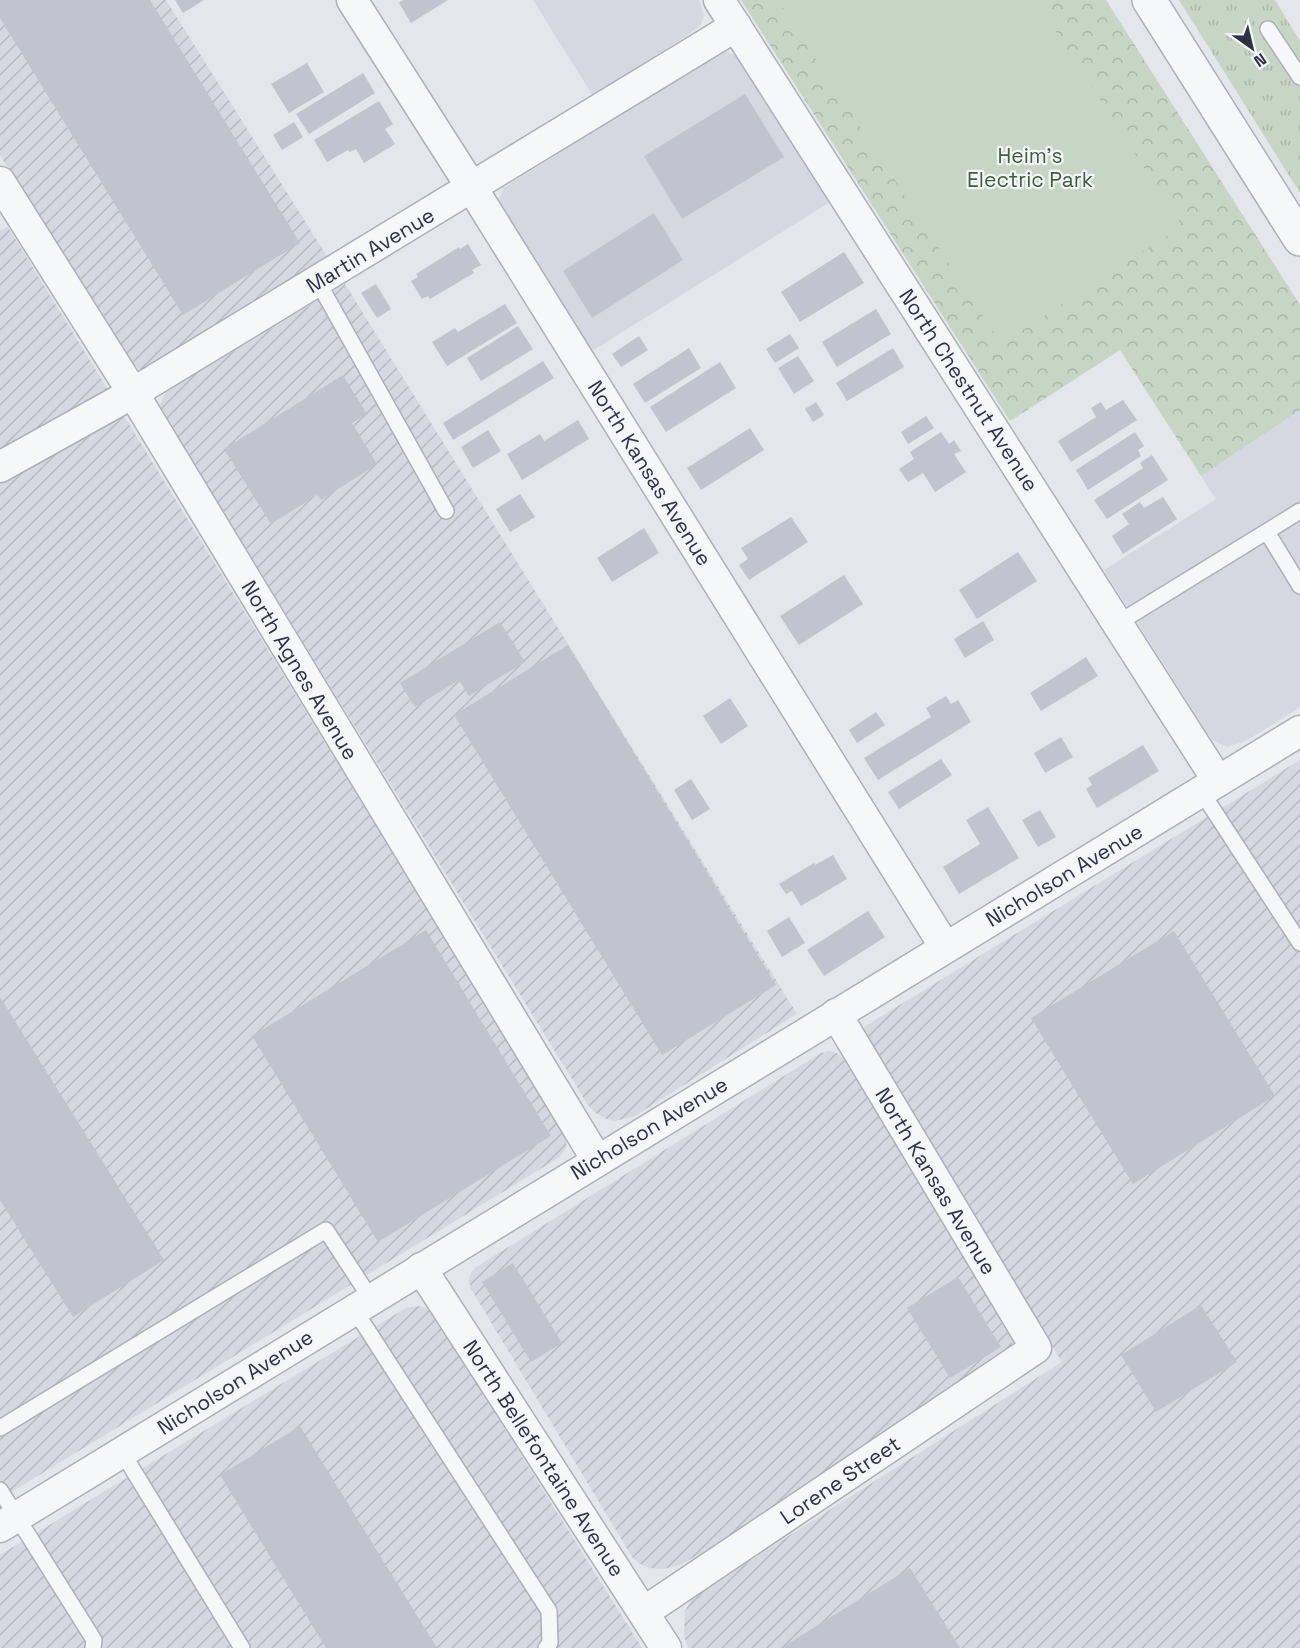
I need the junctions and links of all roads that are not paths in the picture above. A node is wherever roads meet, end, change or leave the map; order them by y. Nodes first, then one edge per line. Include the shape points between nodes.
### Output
1 (352, 0) edge
2 (719, 0) edge
3 (1149, 0) edge
4 (736, 26) junction
5 (1268, 29) dead end
6 (1300, 76) edge
7 (0, 182) edge
8 (472, 188) junction
9 (1300, 239) edge
10 (318, 282) junction
11 (133, 393) junction
12 (0, 467) edge
13 (446, 511) dead end
14 (1300, 511) edge
15 (1266, 532) junction
16 (1300, 586) edge
17 (1118, 623) junction
18 (1300, 731) edge
19 (1210, 786) junction
20 (1300, 943) edge
21 (945, 947) junction
22 (836, 1014) junction
23 (597, 1160) junction
24 (421, 1268) junction
25 (363, 1304) junction
26 (1036, 1348) joint
27 (0, 1428) edge
28 (122, 1452) junction
29 (0, 1490) edge
30 (9, 1521) edge
31 (644, 1612) junction
32 (93, 1648) edge
33 (243, 1648) edge
34 (546, 1648) edge
35 (666, 1648) edge

1 - 8 street, North Kansas Avenue
2 - 4 street, North Chestnut Avenue
3 - 9 street
4 - 8 street, Martin Avenue
4 - 17 street, North Chestnut Avenue
5 - 6 lane
7 - 11 street, North Agnes Avenue
8 - 10 street, Martin Avenue
8 - 21 street, North Kansas Avenue
10 - 11 street, Martin Avenue
10 - 13 lane
11 - 12 street, Martin Avenue
11 - 23 street, North Agnes Avenue
14 - 15 lane
15 - 16 lane
15 - 17 lane
17 - 19 street, North Chestnut Avenue
18 - 19 street, Nicholson Avenue
19 - 20 lane
19 - 21 street, Nicholson Avenue
21 - 22 street, Nicholson Avenue
22 - 23 street, Nicholson Avenue
22 - 26 street, North Kansas Avenue
23 - 24 street, Nicholson Avenue
24 - 25 street, Nicholson Avenue
24 - 31 street, North Bellefontaine Avenue
25 - 27 lane via 326,1230
25 - 28 street, Nicholson Avenue
25 - 34 lane via 549,1611 550,1643
26 - 31 street, Lorene Street
28 - 30 street, Nicholson Avenue
28 - 33 lane
29 - 30 lane
30 - 32 lane via 94,1640
31 - 35 street, North Bellefontaine Avenue

